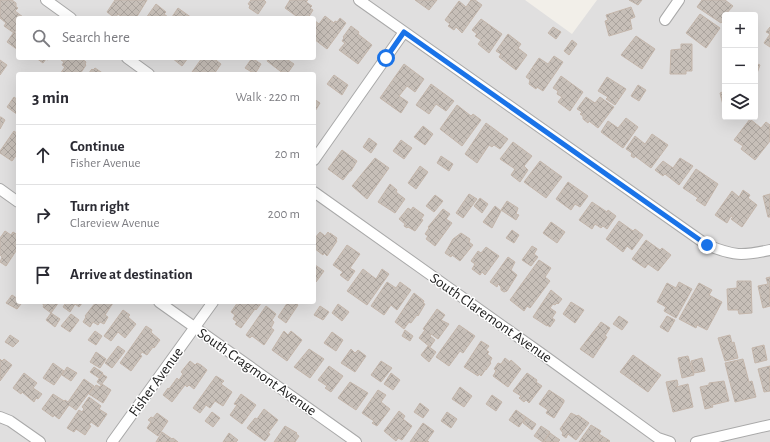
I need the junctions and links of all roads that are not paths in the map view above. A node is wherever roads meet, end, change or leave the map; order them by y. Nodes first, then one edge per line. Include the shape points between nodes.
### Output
1 (46, 0) edge
2 (359, 0) edge
3 (679, 0) edge
4 (68, 16) edge
5 (665, 20) dead end
6 (404, 32) junction
7 (130, 60) edge
8 (146, 72) edge
9 (316, 157) edge
10 (0, 189) edge
11 (316, 193) edge
12 (16, 201) edge
13 (770, 250) edge
14 (162, 304) edge
15 (212, 304) edge
16 (195, 327) junction
17 (0, 418) edge
18 (770, 424) edge
19 (40, 442) edge
20 (112, 442) edge
21 (356, 442) edge
22 (670, 442) edge
23 (696, 442) edge

1 - 4 street
2 - 6 street
3 - 5 street
6 - 9 street
6 - 13 street via 707,245 734,254 748,255
7 - 8 street
10 - 12 street
11 - 22 street, South Claremont Avenue via 658,438
14 - 16 street, South Cragmont Avenue
15 - 16 street, Fisher Avenue
16 - 20 street, Fisher Avenue
16 - 21 street, South Cragmont Avenue
17 - 19 street via 10,421
18 - 23 street

